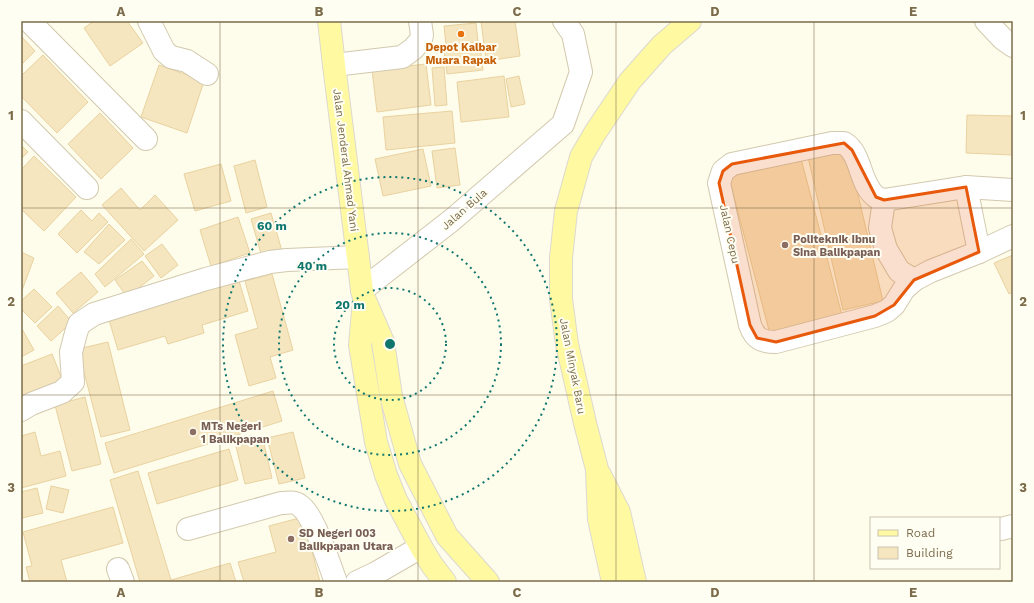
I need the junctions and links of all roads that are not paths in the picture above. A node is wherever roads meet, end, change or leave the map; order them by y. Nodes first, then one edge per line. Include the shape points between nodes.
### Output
1 (29, 21) edge
2 (149, 21) edge
3 (329, 21) edge
4 (420, 21) edge
5 (564, 21) edge
6 (690, 21) edge
7 (986, 21) edge
8 (1013, 46) edge
9 (334, 65) junction
10 (207, 74) dead end
11 (21, 121) edge
12 (146, 139) dead end
13 (966, 187) junction
14 (87, 188) dead end
15 (1013, 190) edge
16 (884, 200) junction
17 (1013, 236) edge
18 (979, 252) junction
19 (358, 257) junction
20 (914, 280) junction
21 (363, 294) junction
22 (21, 410) edge
23 (597, 469) junction
24 (188, 529) dead end
25 (421, 547) junction
26 (336, 582) edge
27 (357, 582) edge
28 (445, 582) edge
29 (488, 582) edge
30 (613, 582) edge
31 (635, 582) edge

1 - 12 street
2 - 10 street via 164,51 171,57 187,61
3 - 9 main road, Jalan Jenderal Ahmad Yani
4 - 9 street via 421,40 402,57
5 - 21 street, Jalan Bula via 573,34 581,72 563,124
6 - 23 main road, Jalan Minyak Baru via 662,45 630,81 595,133 581,157 566,211 561,258 561,299 567,344
7 - 8 street
9 - 19 main road, Jalan Jenderal Ahmad Yani
11 - 14 street
13 - 15 street
13 - 16 street
13 - 18 street
16 - 20 street via 880,228 886,249 899,271
16 - 20 street, Jalan Cepu via 876,197 870,190 852,150 844,143 832,143 727,167 719,183 752,332 765,342 776,342 875,316 894,305 904,289
17 - 18 street, Jalan Cepu
18 - 20 street, Jalan Cepu
19 - 21 main road, Jalan Jenderal Ahmad Yani
19 - 22 street via 270,262 191,283 94,314 79,324 76,332 71,352 73,382 62,392
21 - 25 main road, Jalan Jenderal Ahmad Yani via 360,345 376,442 396,500
21 - 29 main road, Jalan Jenderal Ahmad Yani via 383,342 391,396 410,464 447,536
23 - 30 main road, Jalan Minyak Baru via 599,519
23 - 31 main road via 619,512
24 - 26 street via 281,503 293,502 300,505 310,516
25 - 27 street
25 - 28 main road, Jalan Jenderal Ahmad Yani

